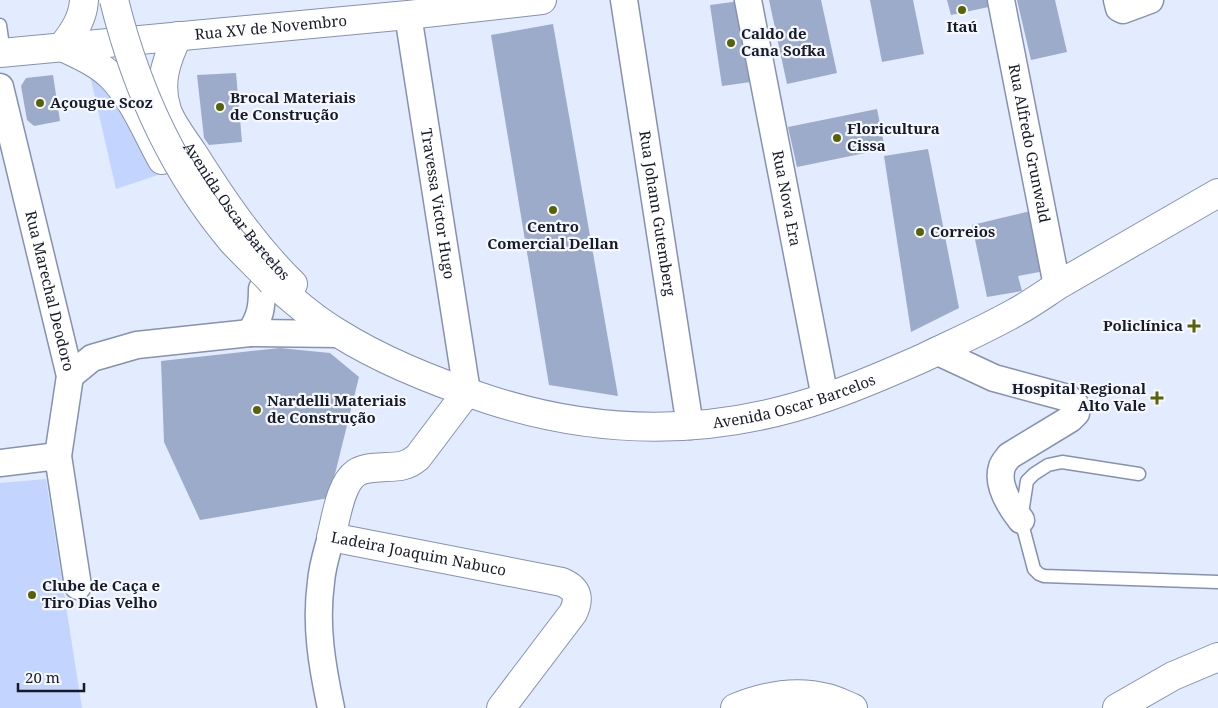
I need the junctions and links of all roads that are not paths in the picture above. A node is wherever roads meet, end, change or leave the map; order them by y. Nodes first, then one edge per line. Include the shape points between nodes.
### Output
1 (84, 0) edge
2 (114, 0) edge
3 (542, 0) edge
4 (624, 0) edge
5 (748, 0) edge
6 (1001, 0) edge
7 (1117, 0) edge
8 (1150, 0) edge
9 (408, 15) junction
10 (0, 25) edge
11 (178, 36) junction
12 (62, 47) junction
13 (2, 53) edge
14 (0, 87) edge
15 (125, 94) junction
16 (167, 111) junction
17 (189, 147) junction
18 (1218, 193) edge
19 (190, 205) junction
20 (267, 286) junction
21 (1057, 286) junction
22 (330, 328) junction
23 (250, 333) junction
24 (936, 351) junction
25 (70, 376) junction
26 (467, 392) junction
27 (825, 398) junction
28 (690, 426) junction
29 (58, 456) junction
30 (0, 462) edge
31 (1139, 474) dead end
32 (1021, 520) junction
33 (331, 537) junction
34 (1218, 582) edge
35 (78, 586) dead end
36 (1218, 657) edge
37 (1133, 704) edge
38 (331, 708) edge
39 (500, 708) edge
40 (735, 708) edge
41 (853, 708) edge

1 - 12 main road via 84,10 76,29
2 - 20 main road, bridge via 129,54 170,151 209,210
3 - 9 main road, Rua XV de Novembro
4 - 28 street, Rua Johann Gutemberg
5 - 27 street, Rua Nova Era
6 - 21 street, Rua Alfredo Grunwald
7 - 8 street via 1122,10
9 - 11 main road, Rua XV de Novembro
9 - 26 street, Travessa Victor Hugo
10 - 13 lane
11 - 12 main road, Rua XV de Novembro
11 - 16 main road, Avenida Oscar Barcelos via 164,71
12 - 13 main road, Rua XV de Novembro
12 - 15 main road, Avenida Oscar Barcelos via 111,76
14 - 25 street, Rua Marechal Deodoro
15 - 16 main road
15 - 19 main road, Avenida Oscar Barcelos
16 - 17 main road, Avenida Oscar Barcelos
17 - 19 main road
17 - 22 main road, Avenida Oscar Barcelos via 242,226
18 - 21 main road, Avenida Oscar Barcelos
19 - 20 main road, Avenida Oscar Barcelos via 226,252
20 - 22 main road
20 - 23 street via 262,309
21 - 24 main road, Avenida Oscar Barcelos via 1017,312
22 - 23 street
22 - 26 main road, Avenida Oscar Barcelos via 372,352
23 - 25 street via 136,345 92,358
24 - 27 main road, Avenida Oscar Barcelos
24 - 32 street via 994,378 1068,398 1075,404 1076,413 1070,419 1009,456 1002,466 1001,481 1009,504
25 - 29 street, Rua Marechal Deodoro
26 - 28 main road, Avenida Oscar Barcelos via 521,410 586,423
26 - 33 main road, Ladeira Joaquim Nabuco via 410,464 356,472 347,482
27 - 28 main road, Avenida Oscar Barcelos via 778,412
29 - 30 street
29 - 35 street, Rua Marechal Deodoro
31 - 32 lane via 1062,462 1048,465 1027,481
32 - 34 lane via 1034,569 1039,574
33 - 38 street via 321,580 319,642
33 - 39 main road, Ladeira Joaquim Nabuco via 571,586 578,603 573,613
36 - 37 main road via 1173,676
40 - 41 main road via 769,698 800,694 828,698

